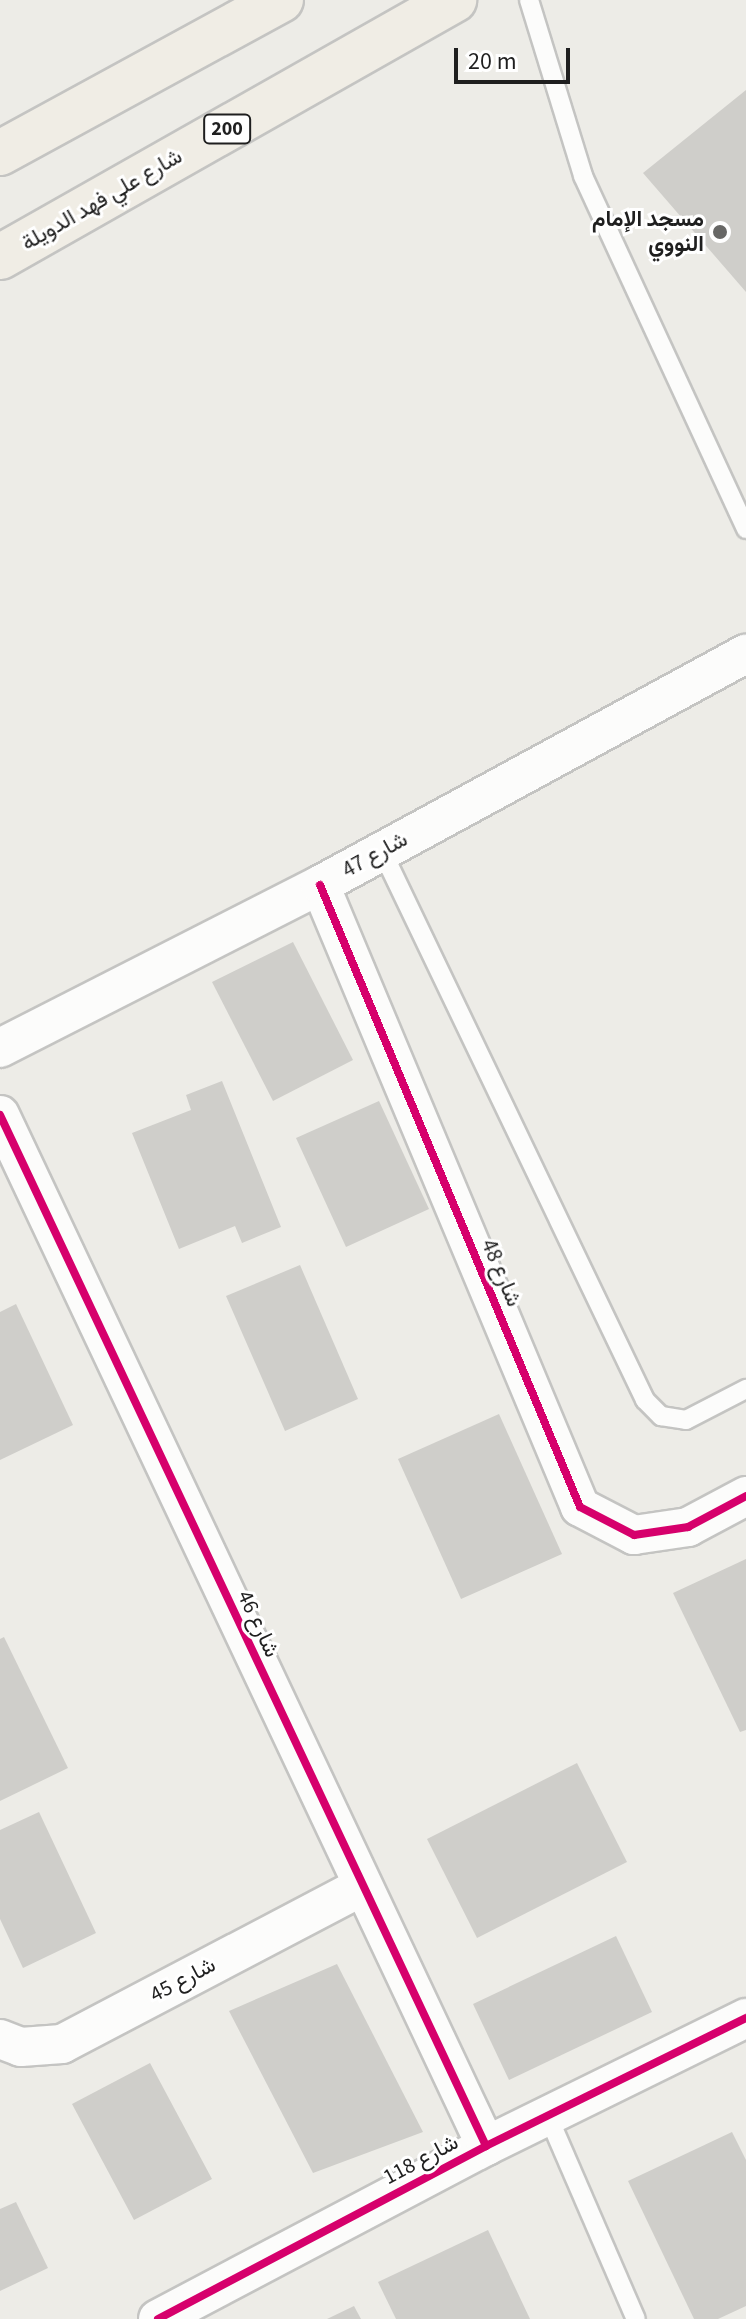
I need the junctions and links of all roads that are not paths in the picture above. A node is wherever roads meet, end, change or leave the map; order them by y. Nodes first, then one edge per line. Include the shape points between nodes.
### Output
1 (281, 0) edge
2 (454, 0) edge
3 (529, 0) edge
4 (0, 153) edge
5 (0, 257) edge
6 (746, 529) edge
7 (745, 656) edge
8 (382, 851) junction
9 (320, 885) junction
10 (0, 1048) edge
11 (0, 1115) edge
12 (746, 1389) edge
13 (746, 1496) edge
14 (361, 1887) junction
15 (746, 2018) edge
16 (0, 2039) edge
17 (548, 2116) junction
18 (486, 2146) junction
19 (174, 2316) edge
20 (636, 2319) edge

1 - 4 main road
2 - 5 main road, شارع علي فهد الدويلة / 200
3 - 6 lane via 583,176
7 - 8 street, شارع 47
8 - 9 street, شارع 47
8 - 12 lane via 645,1400 661,1416 686,1420
9 - 10 street, شارع 47
9 - 13 street, شارع 48 via 580,1507 634,1535 688,1527
11 - 14 street, شارع 46
14 - 16 street, شارع 45 via 62,2044 21,2047
14 - 18 street, شارع 46
15 - 17 street, شارع 118
17 - 18 street, شارع 118
17 - 20 lane
18 - 19 street, شارع 118

